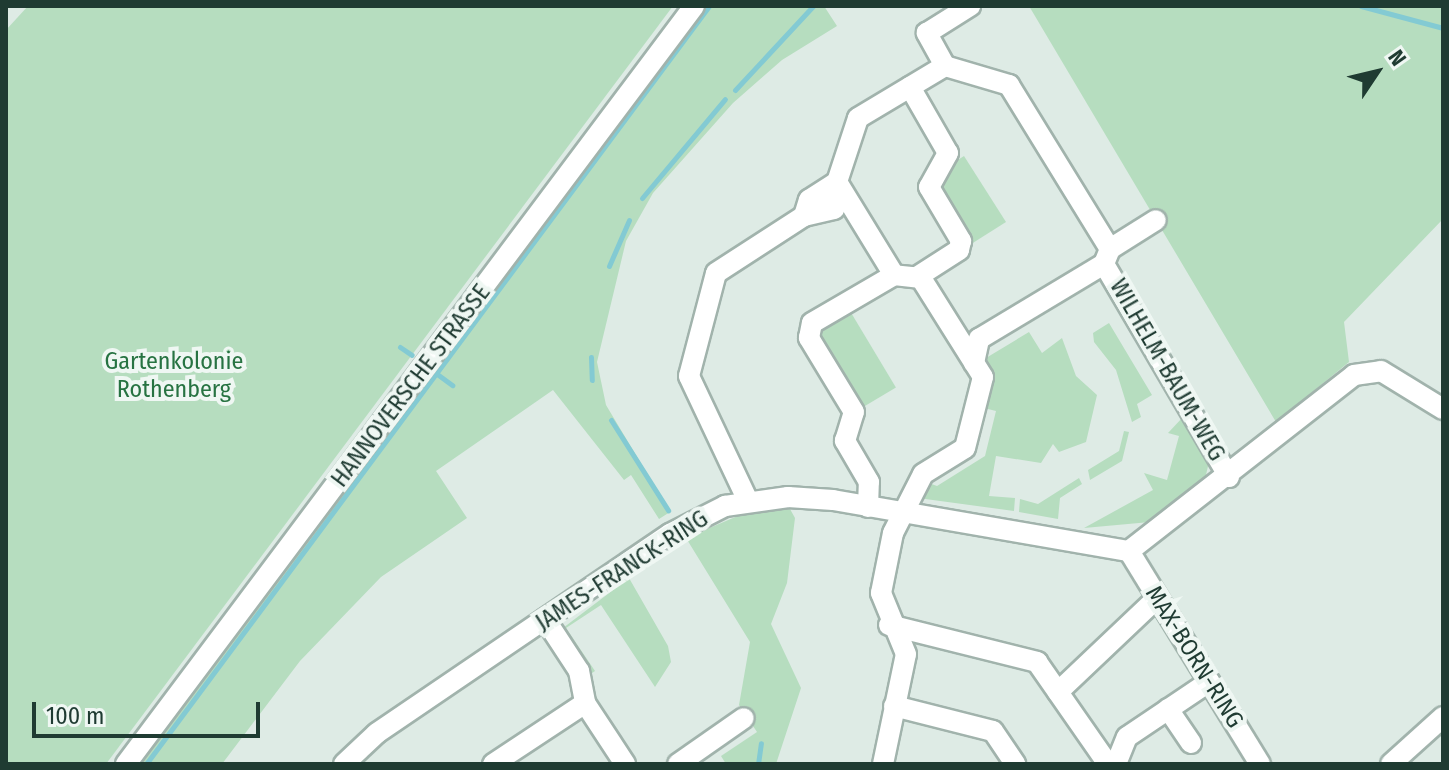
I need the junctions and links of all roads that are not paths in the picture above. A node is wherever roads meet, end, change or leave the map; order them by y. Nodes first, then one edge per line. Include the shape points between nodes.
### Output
1 (694, 6) edge
2 (970, 6) edge
3 (954, 69) junction
4 (910, 87) junction
5 (837, 182) junction
6 (1156, 220) dead end
7 (1107, 256) junction
8 (894, 275) junction
9 (917, 277) junction
10 (974, 363) junction
11 (1443, 409) edge
12 (1229, 477) junction
13 (748, 501) junction
14 (868, 507) junction
15 (902, 512) junction
16 (1129, 551) junction
17 (1157, 598) junction
18 (545, 619) junction
19 (889, 625) junction
20 (1209, 682) junction
21 (1065, 685) junction
22 (585, 703) junction
23 (894, 706) junction
24 (1168, 709) junction
25 (1443, 717) edge
26 (744, 718) dead end
27 (1191, 743) dead end
28 (521, 757) edge
29 (1116, 763) edge
30 (126, 764) edge
31 (344, 764) edge
32 (493, 764) edge
33 (625, 764) edge
34 (678, 764) edge
35 (883, 764) edge
36 (1015, 764) edge
37 (1260, 764) edge
38 (1391, 764) edge

1 - 30 street, HANNOVERSCHE STRASSE
2 - 3 street via 927,33
3 - 4 street
3 - 7 street, WILHELM-BAUM-WEG via 1009,85
4 - 5 street via 858,118
4 - 9 street via 948,153 929,187 961,241 959,250
5 - 8 street
5 - 13 street via 809,200 804,216 716,273 689,376
6 - 7 street, WILHELM-BAUM-WEG
7 - 10 street, WILHELM-BAUM-WEG via 979,339
7 - 12 street, WILHELM-BAUM-WEG
8 - 9 street
8 - 14 street via 812,323 809,338 854,412 845,441 869,482
9 - 10 street
10 - 15 street via 983,377 965,448 923,474
11 - 12 street via 1381,371 1362,372
12 - 16 street
13 - 14 street, JAMES-FRANCK-RING via 788,497
13 - 18 street, JAMES-FRANCK-RING via 696,518
14 - 15 street, JAMES-FRANCK-RING
15 - 16 street, JAMES-FRANCK-RING
15 - 19 street via 881,593
16 - 17 street, MAX-BORN-RING
17 - 20 street, MAX-BORN-RING
17 - 21 street
18 - 22 street via 579,671
18 - 31 street, JAMES-FRANCK-RING via 377,733
19 - 21 street via 1037,662
19 - 23 street via 906,654
20 - 24 street
20 - 37 street, MAX-BORN-RING
21 - 29 street
22 - 28 street
22 - 33 street
23 - 35 street
23 - 36 street via 993,731
24 - 27 street
24 - 29 street via 1127,737
25 - 38 street
26 - 34 street
28 - 32 street

